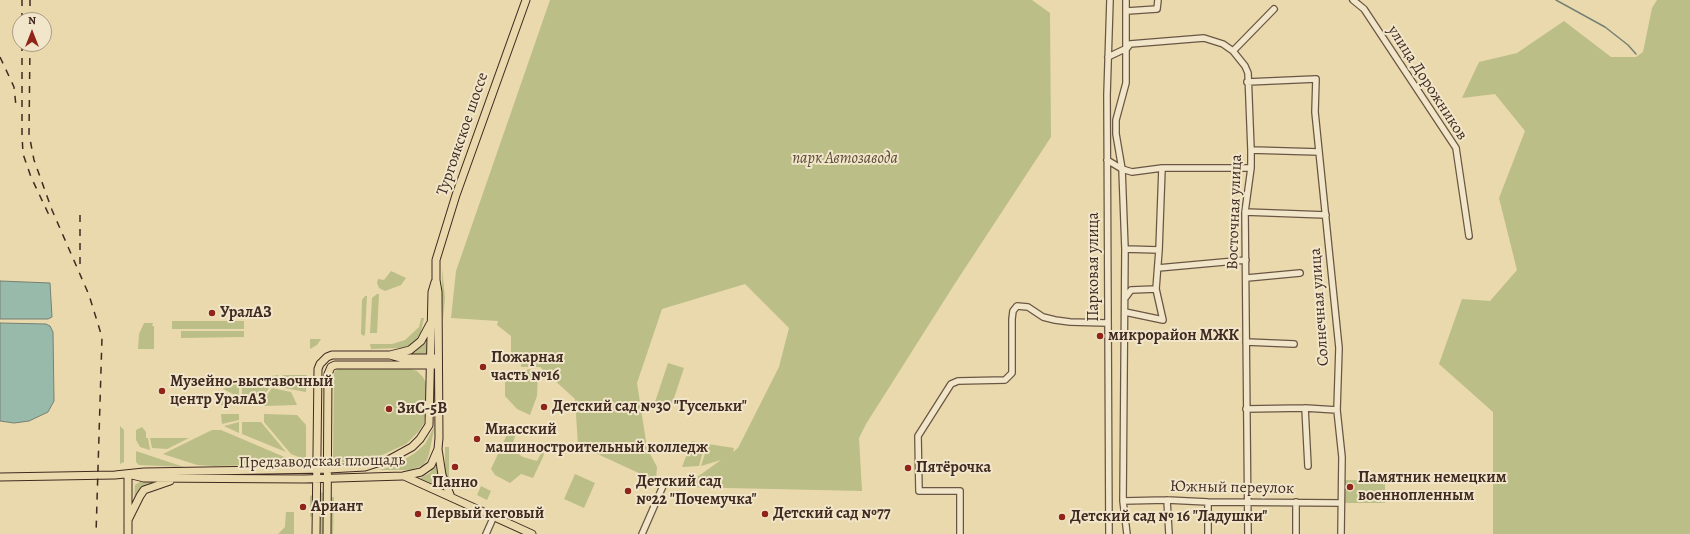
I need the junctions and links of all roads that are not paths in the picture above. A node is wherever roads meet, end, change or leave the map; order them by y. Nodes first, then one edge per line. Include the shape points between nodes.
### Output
1 (526, 0) edge
2 (1110, 0) edge
3 (1126, 0) edge
4 (1158, 0) edge
5 (1353, 0) edge
6 (1274, 10) dead end
7 (1127, 11) junction
8 (1127, 48) junction
9 (1233, 51) junction
10 (1108, 57) junction
11 (1247, 82) junction
12 (1116, 134) junction
13 (1107, 136) junction
14 (1250, 150) junction
15 (1319, 152) junction
16 (1107, 160) junction
17 (1162, 168) junction
18 (1250, 168) junction
19 (1122, 170) junction
20 (1245, 212) junction
21 (1326, 215) junction
22 (1469, 236) dead end
23 (1125, 249) junction
24 (1159, 250) junction
25 (1246, 260) junction
26 (1158, 268) junction
27 (1300, 273) dead end
28 (1247, 278) junction
29 (436, 280) junction
30 (1156, 289) junction
31 (1126, 297) junction
32 (1125, 312) junction
33 (432, 316) junction
34 (1107, 323) junction
35 (1246, 342) junction
36 (1294, 344) dead end
37 (390, 355) junction
38 (435, 361) junction
39 (1305, 408) junction
40 (1246, 409) junction
41 (1337, 410) junction
42 (438, 449) junction
43 (1308, 466) dead end
44 (318, 469) junction
45 (328, 469) junction
46 (128, 474) junction
47 (403, 476) junction
48 (0, 477) edge
49 (176, 478) junction
50 (317, 478) junction
51 (328, 478) junction
52 (664, 486) dead end
53 (452, 497) junction
54 (1167, 500) junction
55 (1123, 501) junction
56 (1208, 502) junction
57 (1247, 502) junction
58 (1296, 502) junction
59 (1340, 503) junction
60 (494, 516) junction
61 (128, 520) junction
62 (128, 534) edge
63 (316, 534) edge
64 (327, 534) edge
65 (486, 534) edge
66 (532, 534) edge
67 (642, 534) edge
68 (960, 534) edge
69 (1109, 534) edge
70 (1127, 534) edge
71 (1169, 534) edge
72 (1208, 534) edge
73 (1248, 534) edge
74 (1296, 534) edge
75 (1341, 534) edge

1 - 29 main road, Тургоякское шоссе via 441,244 436,260
2 - 10 street, Парковая улица
3 - 7 street
4 - 7 street via 1158,9
5 - 22 street, улица Дорожников via 1364,9 1456,148
6 - 9 street
7 - 8 street
8 - 9 street, Восточная улица via 1130,44 1204,38 1223,44
8 - 10 street, Восточная улица
8 - 12 street via 1126,84 1116,120
9 - 11 street, Восточная улица via 1245,66 1248,73
10 - 13 street, Парковая улица
11 - 14 street, Восточная улица
11 - 15 street, Солнечная улица via 1316,79 1315,112
12 - 13 street
12 - 19 street
13 - 16 street, Парковая улица
14 - 15 street
14 - 18 street, Восточная улица
15 - 21 street, Солнечная улица
16 - 19 street
16 - 34 street, Парковая улица
17 - 18 street
17 - 19 street via 1132,172
17 - 24 street
18 - 20 street, Восточная улица
19 - 23 street
20 - 21 street
20 - 25 street, Восточная улица
21 - 41 street, Солнечная улица via 1339,348
23 - 24 street
23 - 31 street
24 - 26 street
25 - 26 street
25 - 28 street, Восточная улица
26 - 30 street
27 - 28 street
28 - 35 street, Восточная улица
29 - 33 main road, Тургоякское шоссе via 432,292
29 - 38 main road, Тургоякское шоссе via 438,292
30 - 31 street via 1131,290
30 - 32 street via 1163,320
31 - 32 street
32 - 55 street
33 - 37 main road via 421,341 410,350
33 - 38 main road, Тургоякское шоссе
34 - 68 street via 1055,320 1043,317 1028,307 1017,306 1012,319 1012,373 1005,380 958,381 951,384 918,436 919,491 960,491
34 - 69 street, Парковая улица
35 - 36 street
35 - 40 street, Восточная улица
37 - 38 main road
37 - 44 main road via 332,355 323,360 318,369
38 - 42 main road, Предзаводская площадь
38 - 45 main road, Предзаводская площадь via 429,425 420,440 402,454 380,463 365,467
38 - 45 main road via 331,367 328,372
39 - 40 street
39 - 41 street
39 - 43 street
40 - 57 street, Восточная улица
41 - 59 street, Солнечная улица via 1342,458
42 - 47 main road, Предзаводская площадь via 431,465 421,472
42 - 53 main road via 442,475
44 - 45 main road, Предзаводская площадь
44 - 46 main road, Предзаводская площадь
44 - 50 main road
45 - 51 main road
46 - 48 main road, Предзаводская площадь
46 - 49 main road, Предзаводская площадь via 144,478
46 - 61 main road
47 - 51 main road, Предзаводская площадь
47 - 53 main road
49 - 50 main road, Предзаводская площадь
49 - 61 main road via 144,490
50 - 51 main road, Предзаводская площадь
50 - 63 main road
51 - 64 main road
52 - 67 street
53 - 60 main road
54 - 55 street, Южный переулок
54 - 56 street, Южный переулок
54 - 71 street
55 - 70 street
56 - 57 street, Южный переулок
56 - 72 street
57 - 58 street, Южный переулок
57 - 73 street, Восточная улица
58 - 59 street, Южный переулок
58 - 74 street
59 - 75 street, Солнечная улица
60 - 65 street
60 - 66 main road
61 - 62 main road

